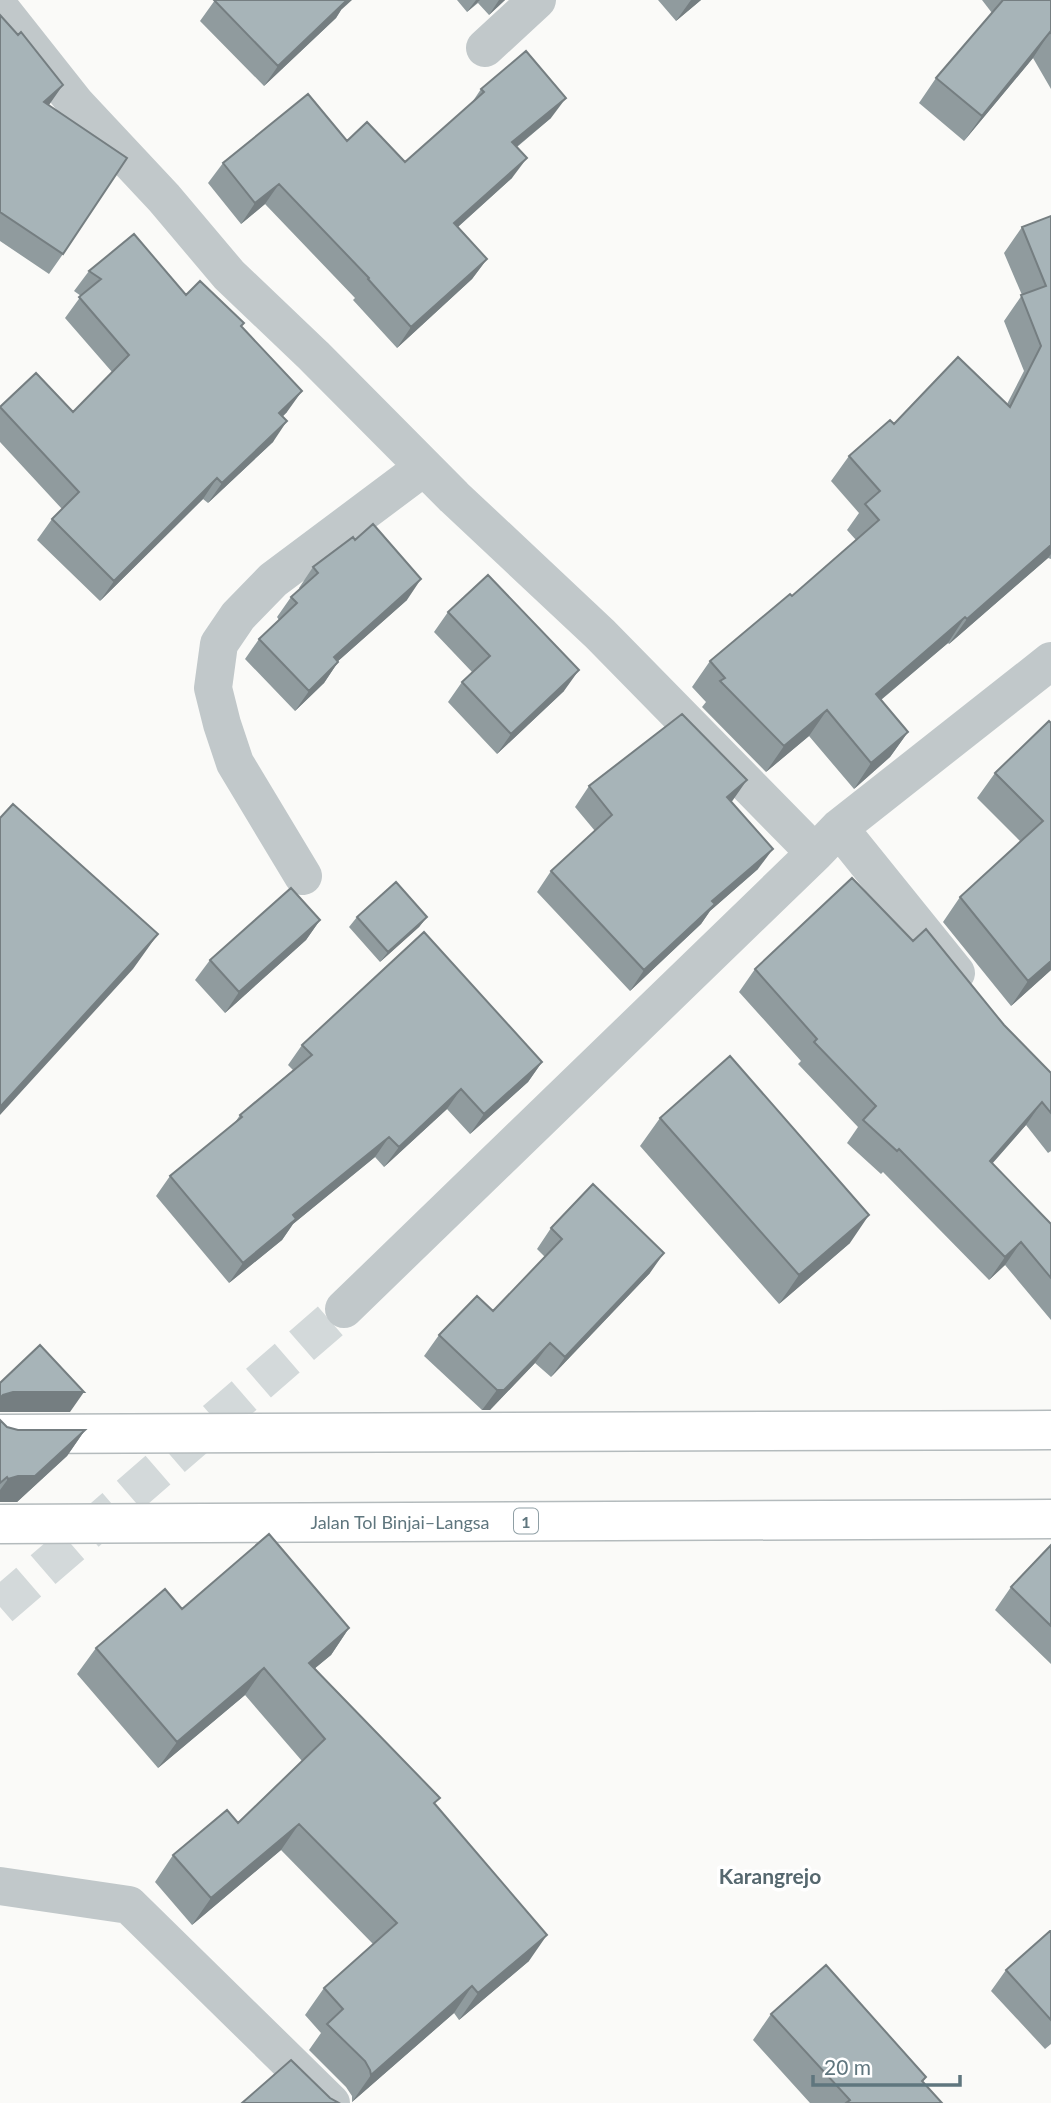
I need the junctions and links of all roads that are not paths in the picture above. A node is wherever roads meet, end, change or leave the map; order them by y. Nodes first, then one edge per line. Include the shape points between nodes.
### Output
1 (537, 0) edge
2 (0, 8) edge
3 (485, 48) dead end
4 (424, 467) junction
5 (1051, 661) edge
6 (827, 840) junction
7 (303, 876) dead end
8 (979, 1001) edge
9 (344, 1308) tunnel mouth
10 (1051, 1430) edge
11 (0, 1434) edge
12 (1051, 1519) edge
13 (0, 1524) edge
14 (0, 1886) edge
15 (331, 2103) edge

1 - 3 street
2 - 4 street via 76,104 229,275
4 - 6 street
4 - 7 street via 273,580 238,616 219,644 213,688 235,763
5 - 6 street
6 - 8 street
6 - 9 street
10 - 11 highway
12 - 13 highway, Jalan Tol Binjai–Langsa / 1
14 - 15 street via 129,1905

